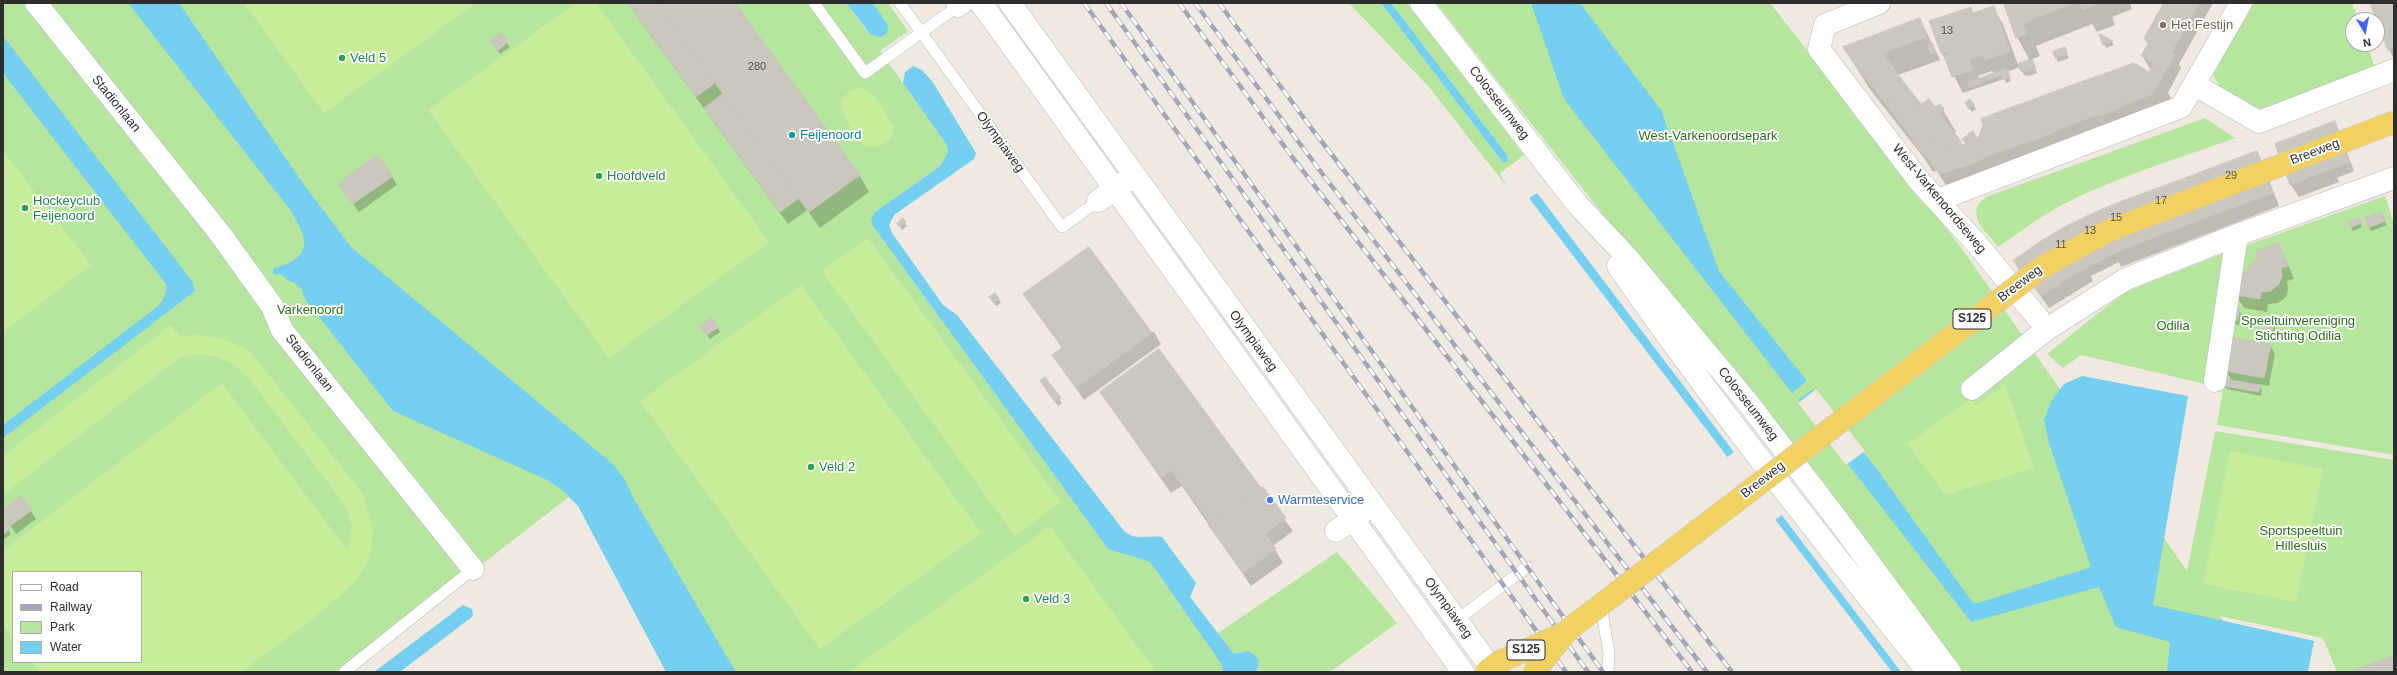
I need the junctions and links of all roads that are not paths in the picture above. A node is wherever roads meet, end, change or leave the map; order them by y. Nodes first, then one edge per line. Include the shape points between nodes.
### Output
1 (36, 3) edge
2 (814, 3) edge
3 (900, 3) edge
4 (981, 3) edge
5 (1010, 3) edge
6 (1421, 3) edge
7 (1879, 3) edge
8 (2241, 3) edge
9 (960, 5) edge
10 (921, 33) junction
11 (2394, 70) edge
12 (2195, 85) junction
13 (2394, 122) edge
14 (1133, 176) junction
15 (2394, 178) edge
16 (1115, 189) junction
17 (1938, 200) junction
18 (1098, 201) joint
19 (1577, 204) junction
20 (2237, 234) junction
21 (2047, 328) junction
22 (2215, 382) dead end
23 (1972, 389) dead end
24 (1372, 505) junction
25 (1345, 524) junction
26 (1527, 567) dead end
27 (473, 569) joint
28 (1601, 606) junction
29 (1457, 620) junction
30 (1568, 630) junction
31 (344, 672) edge
32 (1463, 672) edge
33 (1486, 672) edge
34 (1494, 672) edge
35 (1534, 672) edge
36 (1608, 672) edge
37 (1928, 672) edge
38 (1950, 672) edge

1 - 27 main road, Stadionlaan via 221,235 272,306 282,330
2 - 10 lane via 865,73
3 - 10 lane, Olympiaweg
4 - 16 main road, Olympiaweg
5 - 14 main road, Olympiaweg
6 - 19 main road, Colosseumweg
7 - 17 main road, West-Varkenoordseweg via 1825,25 1819,49 1920,182
8 - 12 main road
9 - 10 lane
10 - 18 lane, Olympiaweg via 1062,227
11 - 12 main road via 2259,122
12 - 17 main road via 2181,107
13 - 28 main road, Breeweg / S125, bridge via 2143,216 2064,253 1958,330
14 - 16 main road, Olympiaweg
14 - 24 main road, Olympiaweg
15 - 20 main road
16 - 18 main road, Olympiaweg
16 - 25 main road, Olympiaweg
17 - 21 main road, West-Varkenoordseweg
19 - 37 main road, Colosseumweg via 1596,236 1691,369 1822,540
19 - 38 main road, Colosseumweg via 1626,256 1745,399
20 - 21 main road via 2126,279
20 - 22 main road
21 - 23 main road
24 - 25 main road
24 - 29 main road, Olympiaweg
25 - 32 main road, Olympiaweg
26 - 29 lane
27 - 31 lane, Stadionlaan
28 - 30 main road, S125, bridge
28 - 36 lane via 1609,653
29 - 34 main road, Olympiaweg
30 - 33 main road, S125, bridge via 1499,662
30 - 35 main road, S125, bridge

